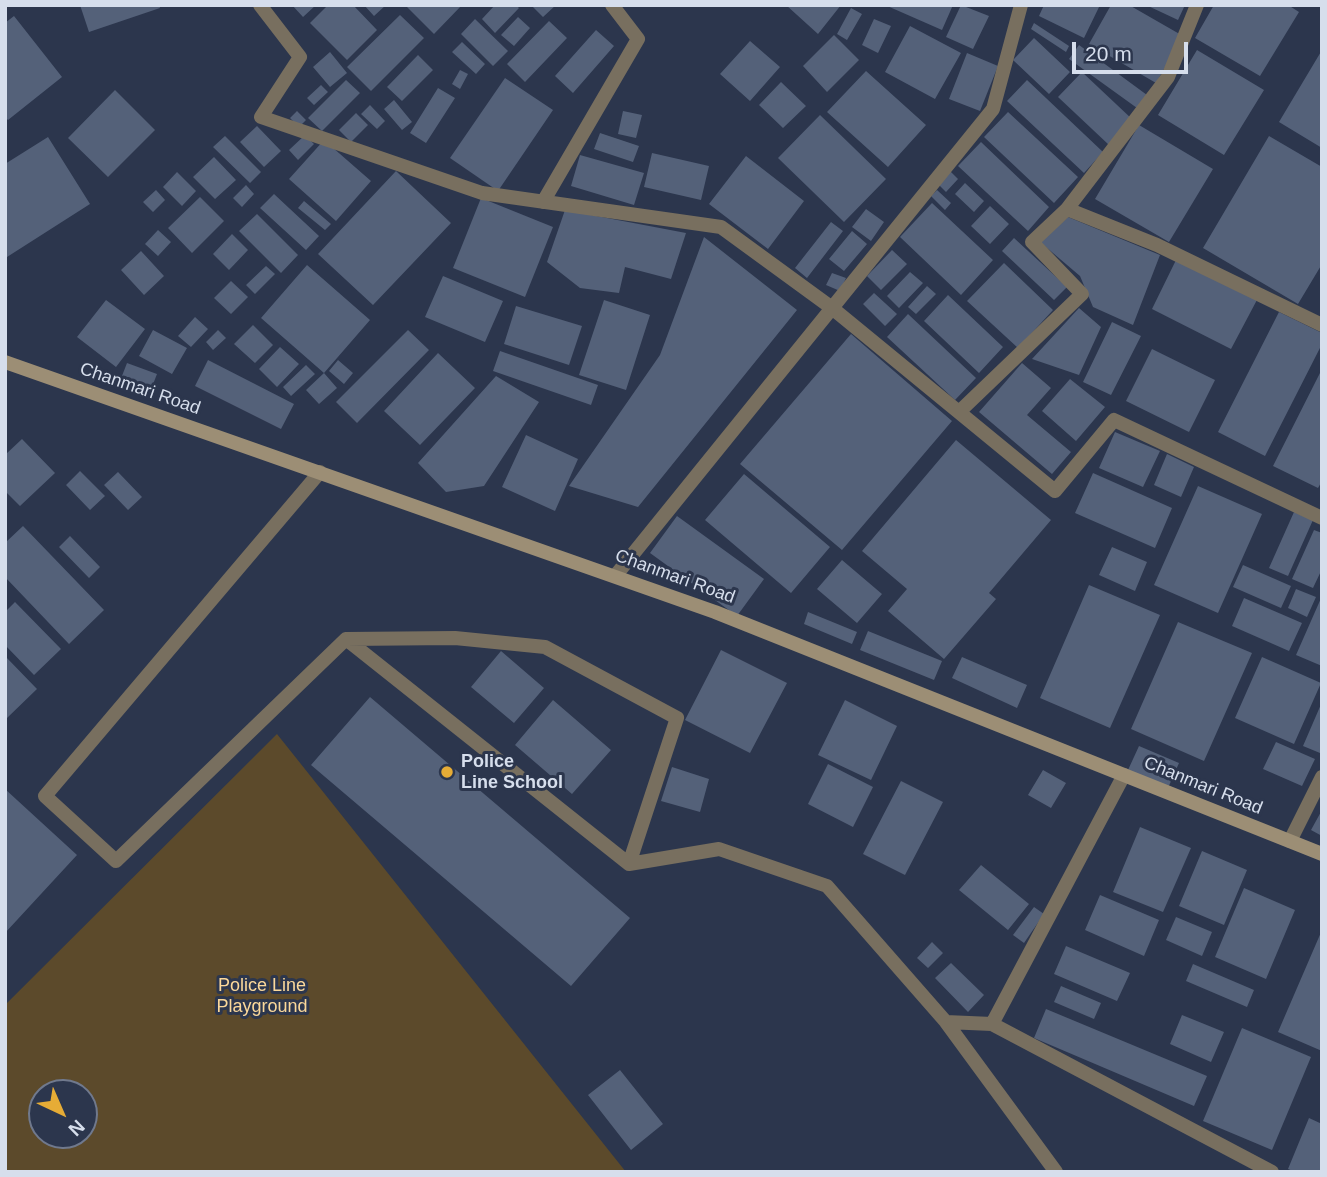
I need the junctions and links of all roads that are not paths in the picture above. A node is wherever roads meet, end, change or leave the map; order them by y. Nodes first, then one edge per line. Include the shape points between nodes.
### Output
1 (260, 5) edge
2 (612, 5) edge
3 (1021, 5) edge
4 (1197, 5) edge
5 (544, 202) junction
6 (1067, 209) junction
7 (832, 308) junction
8 (1322, 325) edge
9 (5, 362) edge
10 (959, 412) junction
11 (320, 472) junction
12 (1322, 518) edge
13 (617, 575) junction
14 (346, 639) junction
15 (1124, 775) junction
16 (1322, 777) edge
17 (1290, 841) junction
18 (1322, 854) edge
19 (629, 864) junction
20 (946, 1022) junction
21 (992, 1024) junction
22 (1056, 1172) edge
23 (1272, 1172) edge

1 - 5 street via 300,57 261,117 482,193
2 - 5 street via 638,39
3 - 7 street via 993,109
4 - 6 street via 1168,77
5 - 7 street via 720,227
6 - 8 street via 1157,245
6 - 10 street via 1032,242 1082,294
7 - 10 street
7 - 13 street
9 - 11 street, Chanmari Road
10 - 12 street via 1055,491 1114,420
11 - 13 street, Chanmari Road
11 - 14 street via 45,796 116,860
13 - 15 street, Chanmari Road
14 - 19 street
14 - 19 street via 455,638 545,647 677,718
15 - 17 street, Chanmari Road
15 - 21 street
16 - 17 street
17 - 18 street, Chanmari Road
19 - 20 street via 719,849 827,886
20 - 21 street
20 - 22 street
21 - 23 street

